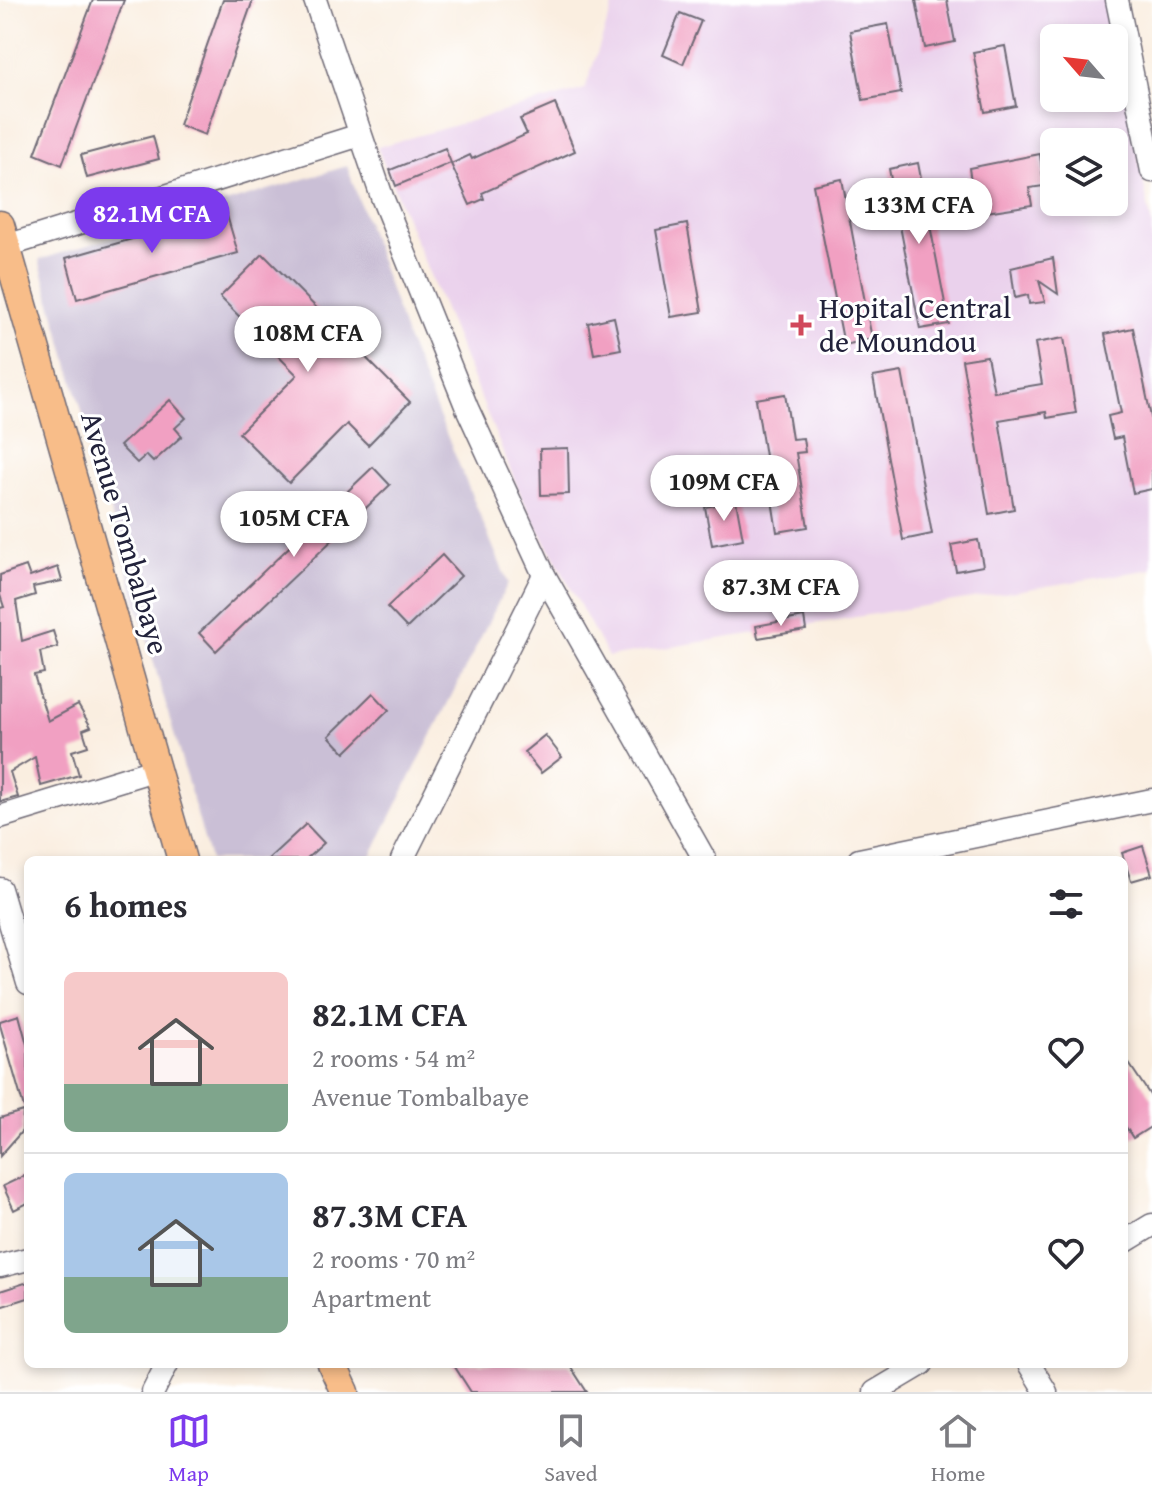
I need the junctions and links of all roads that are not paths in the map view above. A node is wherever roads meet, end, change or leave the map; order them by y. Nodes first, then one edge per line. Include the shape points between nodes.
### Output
1 (315, 0) edge
2 (1117, 0) edge
3 (360, 135) junction
4 (1152, 171) edge
5 (2, 240) edge
6 (544, 575) junction
7 (157, 769) junction
8 (1152, 800) edge
9 (0, 817) edge
10 (181, 856) edge
11 (404, 856) edge
12 (703, 856) edge
13 (879, 856) edge
14 (0, 889) edge
15 (24, 970) edge
16 (1152, 1225) edge
17 (1128, 1240) edge
18 (24, 1260) edge
19 (0, 1266) edge
20 (165, 1368) edge
21 (334, 1368) edge
22 (915, 1368) edge
23 (1031, 1368) edge
24 (153, 1392) edge
25 (345, 1392) edge
26 (875, 1392) edge
27 (1046, 1392) edge

1 - 3 street
2 - 4 street
3 - 5 street
3 - 6 street via 467,408
5 - 7 main road, Avenue Tombalbaye
6 - 11 street
6 - 12 street
7 - 9 street
7 - 10 main road, Avenue Tombalbaye
8 - 13 street
14 - 15 street
16 - 17 street
18 - 19 street
20 - 24 street
21 - 25 main road
22 - 26 street
23 - 27 street

